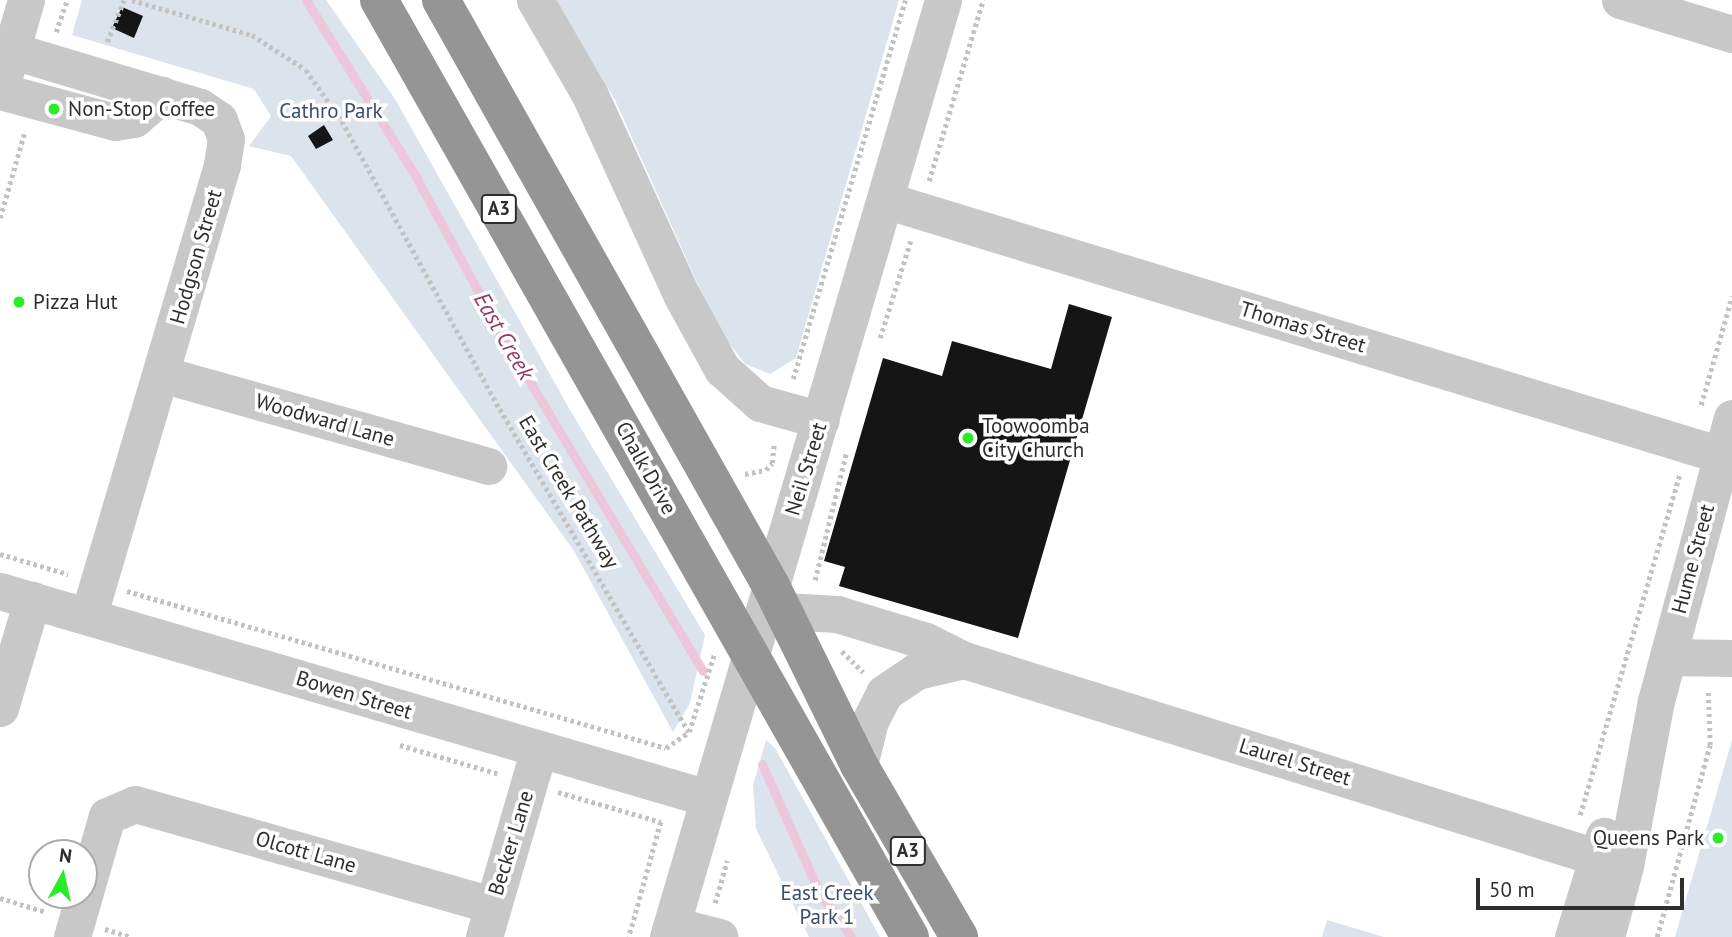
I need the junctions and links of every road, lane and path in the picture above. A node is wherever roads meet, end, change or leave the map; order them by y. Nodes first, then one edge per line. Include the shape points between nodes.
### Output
1 (26, 0) edge
2 (124, 0) edge
3 (132, 0) edge
4 (379, 0) edge
5 (441, 0) edge
6 (535, 0) edge
7 (905, 0) edge
8 (943, 0) edge
9 (1620, 0) edge
10 (1732, 34) edge
11 (107, 42) dead end
12 (6, 49) edge
13 (11, 94) edge
14 (162, 95) junction
15 (885, 200) junction
16 (0, 218) edge
17 (1732, 296) edge
18 (161, 374) junction
19 (793, 379) dead end
20 (1732, 418) edge
21 (821, 420) junction
22 (849, 442) dead end
23 (1705, 450) junction
24 (488, 466) dead end
25 (0, 554) edge
26 (819, 587) dead end
27 (16, 595) edge
28 (778, 598) junction
29 (93, 599) junction
30 (734, 652) junction
31 (1668, 657) junction
32 (1719, 657) edge
33 (964, 660) junction
34 (0, 708) edge
35 (689, 732) junction
36 (539, 749) junction
37 (859, 765) junction
38 (708, 798) junction
39 (661, 822) dead end
40 (1597, 858) junction
41 (488, 921) edge
42 (670, 931) edge
43 (72, 937) edge
44 (629, 937) edge
45 (720, 937) edge
46 (910, 937) edge
47 (959, 937) edge
48 (1573, 937) edge
49 (1606, 937) edge
50 (1657, 937) edge

1 - 12 street
2 - 11 path
3 - 35 path, East Creek Pathway via 252,35 306,70 342,121 466,349
4 - 30 highway, Chalk Drive / A3
5 - 28 highway, A3
6 - 21 street via 589,93 682,296 722,369 760,403
7 - 19 path
8 - 15 street, Neil Street
9 - 10 street
12 - 13 street
12 - 14 street, Hodgson Street
13 - 14 street via 115,122 134,119
13 - 16 path
14 - 18 street, Hodgson Street via 207,110 222,125 226,139
15 - 21 street, Neil Street
15 - 23 street, Thomas Street
17 - 23 path
18 - 24 street, Woodward Lane
18 - 29 street, Hodgson Street
20 - 23 street, Hume Street
21 - 28 street, Neil Street
22 - 26 path via 815,571
23 - 31 street, Hume Street
23 - 40 path
25 - 29 path
27 - 29 street, Bowen Street
27 - 34 street
28 - 30 street, Neil Street
28 - 33 street, Laurel Street via 926,641
28 - 37 highway, A3
29 - 35 path via 666,748
29 - 36 street, Bowen Street
30 - 35 path
30 - 38 street, Neil Street
30 - 46 highway, Chalk Drive / A3
31 - 32 street
31 - 40 street, Hume Street
32 - 50 path via 1710,746
33 - 37 street via 917,671 884,693 870,720
33 - 40 street, Laurel Street
36 - 38 street, Bowen Street
36 - 41 street, Becker Lane
37 - 47 highway, A3
38 - 42 street, Neil Street
39 - 44 path
40 - 48 street, Hume Street
40 - 49 street, Hume Street
41 - 43 street, Olcott Lane via 135,804 107,816
42 - 45 street

